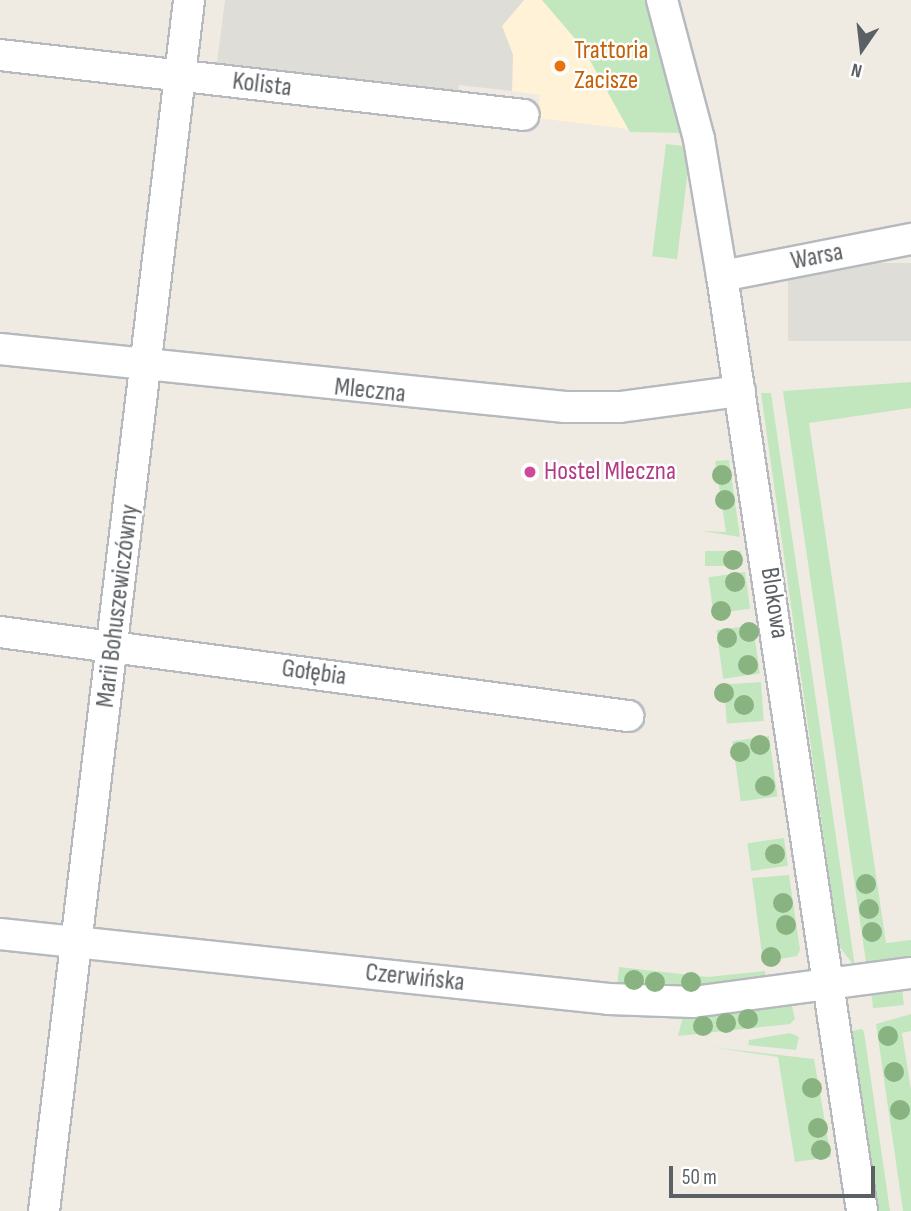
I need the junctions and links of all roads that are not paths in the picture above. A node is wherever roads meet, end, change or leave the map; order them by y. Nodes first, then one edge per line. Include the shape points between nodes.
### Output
1 (189, 0) edge
2 (662, 0) edge
3 (0, 55) edge
4 (180, 78) junction
5 (524, 115) dead end
6 (911, 239) edge
7 (722, 276) junction
8 (0, 349) edge
9 (147, 367) junction
10 (740, 391) junction
11 (0, 632) edge
12 (113, 646) junction
13 (628, 716) dead end
14 (0, 934) edge
15 (74, 944) junction
16 (911, 973) edge
17 (830, 985) junction
18 (44, 1211) edge
19 (862, 1211) edge

1 - 4 street, Marii Bohuszewiczówny
2 - 7 street, Blokowa via 699,139
3 - 4 street, Kolista
4 - 5 street, Kolista
4 - 9 street, Marii Bohuszewiczówny
6 - 7 street, Warsa
7 - 10 street, Blokowa
8 - 9 street, Mleczna
9 - 10 street, Mleczna via 565,407 620,407
9 - 12 street, Marii Bohuszewiczówny
10 - 17 street, Blokowa
11 - 12 street, Gołębia
12 - 13 street, Gołębia
12 - 15 street, Marii Bohuszewiczówny
14 - 15 street, Czerwińska
15 - 17 street, Czerwińska via 609,999 693,1002
15 - 18 street, Marii Bohuszewiczówny
16 - 17 street, Czerwińska
17 - 19 street, Blokowa

